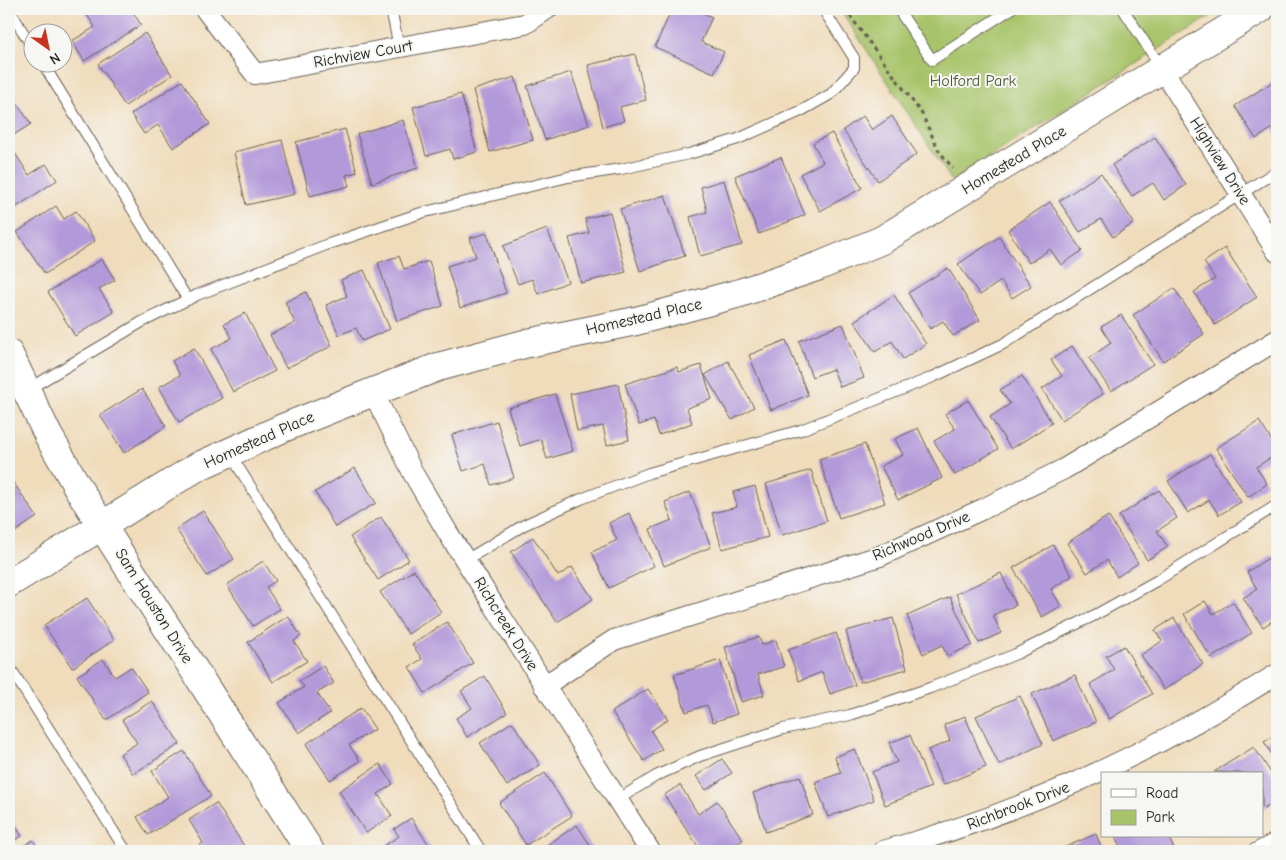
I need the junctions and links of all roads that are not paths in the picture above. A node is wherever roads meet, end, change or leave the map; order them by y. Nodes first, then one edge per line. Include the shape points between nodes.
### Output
1 (9, 9) edge
2 (205, 9) edge
3 (391, 9) edge
4 (547, 9) edge
5 (823, 9) edge
6 (898, 9) edge
7 (1011, 9) edge
8 (1124, 9) edge
9 (1260, 9) edge
10 (22, 30) edge
11 (399, 48) junction
12 (1163, 70) junction
13 (48, 72) edge
14 (1277, 171) edge
15 (1241, 194) junction
16 (1277, 252) edge
17 (188, 300) junction
18 (1277, 340) edge
19 (9, 354) edge
20 (26, 391) junction
21 (373, 392) junction
22 (228, 451) junction
23 (1277, 505) edge
24 (102, 524) junction
25 (466, 560) junction
26 (9, 583) edge
27 (9, 666) edge
28 (1277, 674) edge
29 (544, 686) junction
30 (617, 800) junction
31 (1277, 837) edge
32 (126, 851) edge
33 (310, 851) edge
34 (480, 851) edge
35 (650, 851) edge
36 (883, 851) edge
37 (1250, 851) edge

1 - 10 lane
2 - 11 street, Richview Court via 255,74
3 - 11 lane
4 - 11 street, Richview Court via 525,24
5 - 17 lane via 854,58 854,68 831,94 801,111 738,139 690,154 568,177 402,218 326,244
6 - 7 lane via 932,60
8 - 12 lane
9 - 12 street, Homestead Place
12 - 15 street, Highview Drive
12 - 21 street, Homestead Place via 882,240 820,266 740,293 636,321 528,343 438,367
13 - 17 lane
14 - 15 lane
15 - 16 street, Highview Drive
15 - 25 lane via 994,348 933,377 801,430 649,473 581,499 524,525
17 - 20 lane via 142,322
18 - 29 street, Richwood Drive via 1064,469 984,509 880,556 614,640
19 - 20 street, Sam Houston Drive
20 - 24 street, Sam Houston Drive via 48,435
21 - 22 street, Homestead Place
21 - 25 street, Richcreek Drive via 414,475
22 - 24 street, Homestead Place
22 - 34 lane
23 - 30 lane via 1096,616 1016,654 850,715 783,729 700,756 656,776
24 - 26 street, Homestead Place
24 - 33 street, Sam Houston Drive
25 - 29 street, Richcreek Drive
27 - 32 lane
28 - 36 street, Richbrook Drive via 1219,710 1087,779 1010,811
29 - 30 street, Richcreek Drive
30 - 35 street, Richcreek Drive
31 - 37 lane

